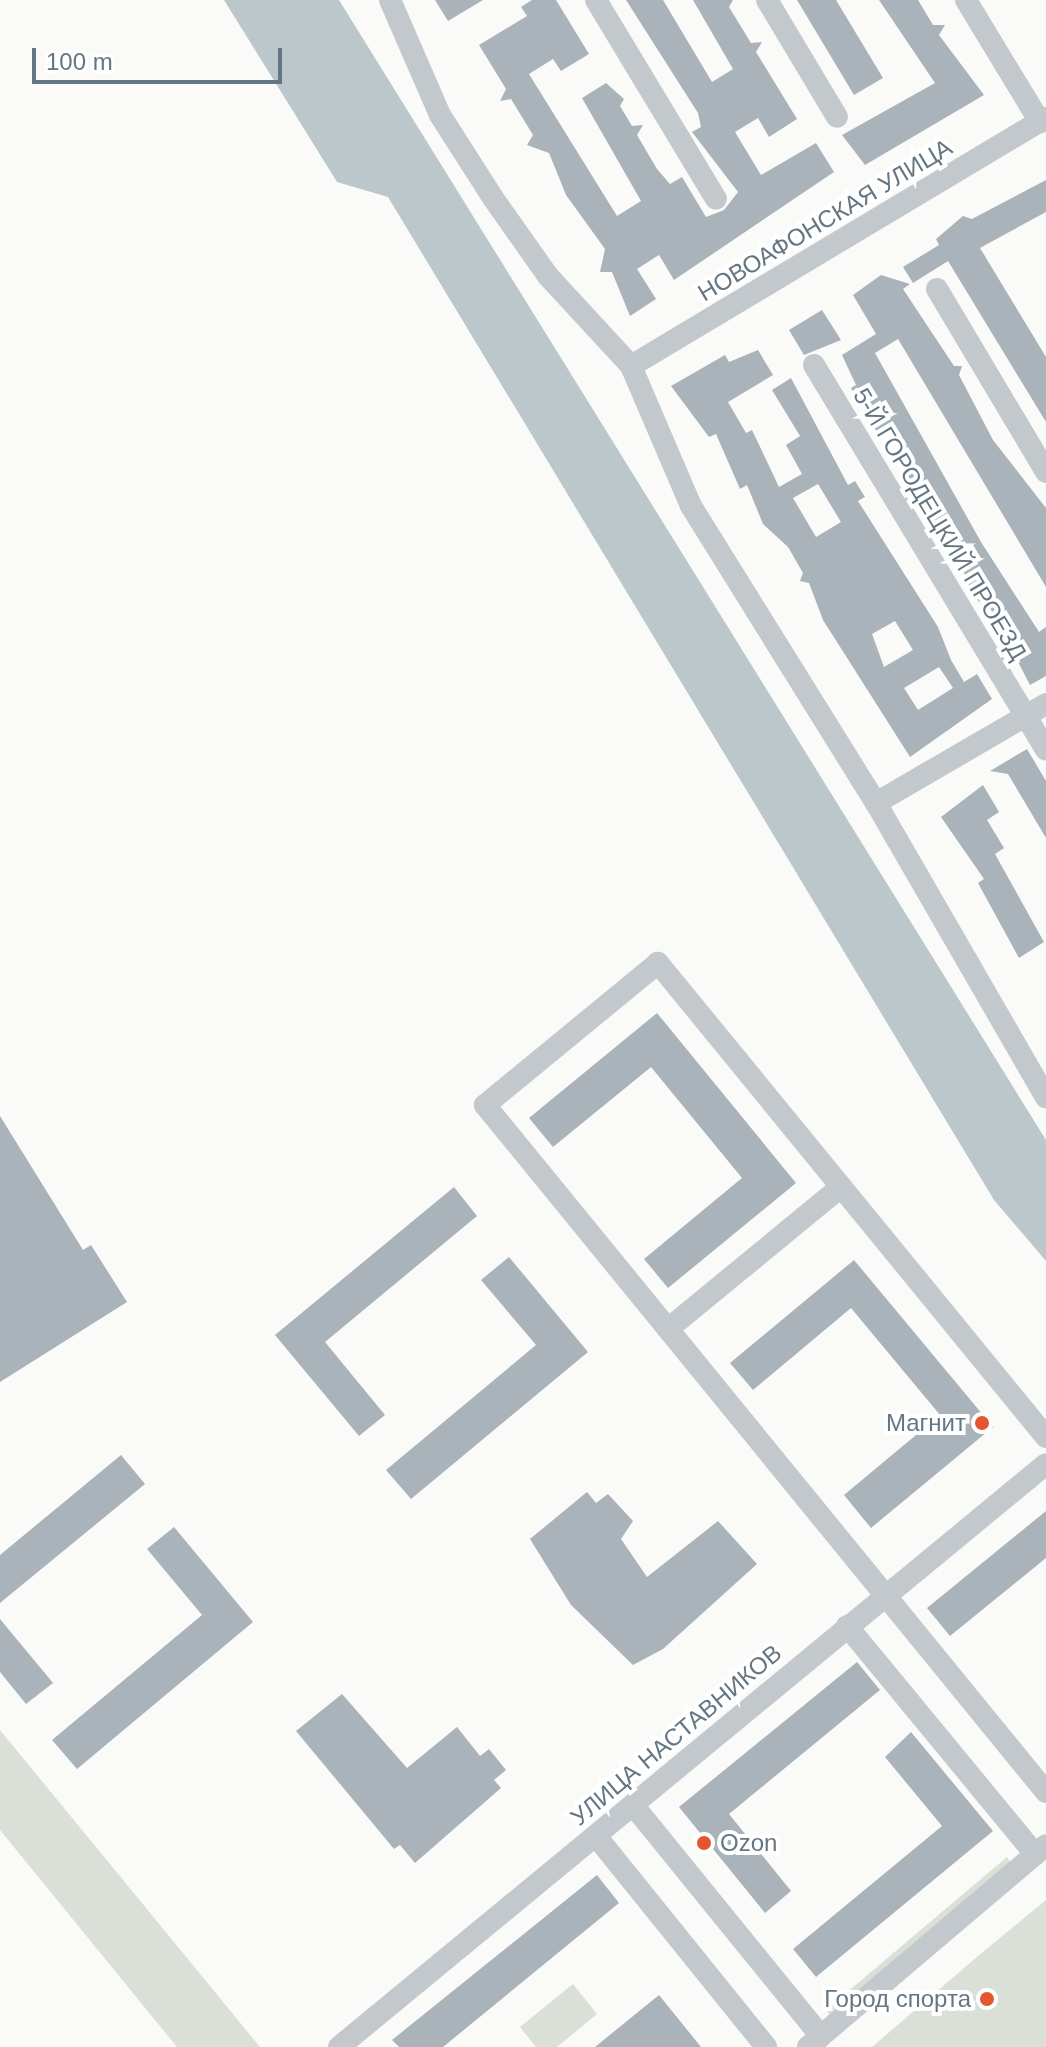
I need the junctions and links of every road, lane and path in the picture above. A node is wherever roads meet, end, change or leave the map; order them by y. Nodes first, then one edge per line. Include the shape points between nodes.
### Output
1 (390, 0) edge
2 (596, 0) edge
3 (767, 0) edge
4 (966, 0) edge
5 (837, 117) dead end
6 (1043, 120) edge
7 (716, 199) dead end
8 (937, 289) dead end
9 (814, 365) dead end
10 (631, 366) junction
11 (1046, 472) edge
12 (1046, 704) edge
13 (1026, 715) junction
14 (1046, 750) edge
15 (876, 803) junction
16 (1046, 1098) edge
17 (841, 1187) junction
18 (668, 1329) junction
19 (1046, 1437) edge
20 (1046, 1464) edge
21 (885, 1595) junction
22 (847, 1626) junction
23 (1046, 1792) edge
24 (633, 1805) junction
25 (596, 1836) junction
26 (1040, 1850) edge
27 (814, 2042) edge
28 (339, 2047) edge
29 (766, 2047) edge

1 - 10 street via 440,115 493,198 548,276
2 - 7 street
3 - 5 street
4 - 6 street
6 - 10 street, НОВОАФОНСКАЯ УЛИЦА
8 - 11 street
9 - 13 street, 5-Й ГОРОДЕЦКИЙ ПРОЕЗД
10 - 15 street via 691,506
12 - 13 street
13 - 14 street, 5-Й ГОРОДЕЦКИЙ ПРОЕЗД
13 - 15 street
15 - 16 street
17 - 18 street
17 - 18 street via 658,963 485,1105
17 - 19 street
18 - 21 street
20 - 21 street, УЛИЦА НАСТАВНИКОВ
21 - 22 street, УЛИЦА НАСТАВНИКОВ
21 - 23 street
22 - 24 street, УЛИЦА НАСТАВНИКОВ
22 - 26 street
24 - 25 street, УЛИЦА НАСТАВНИКОВ
24 - 27 street
25 - 28 street, УЛИЦА НАСТАВНИКОВ
25 - 29 street
26 - 27 street

